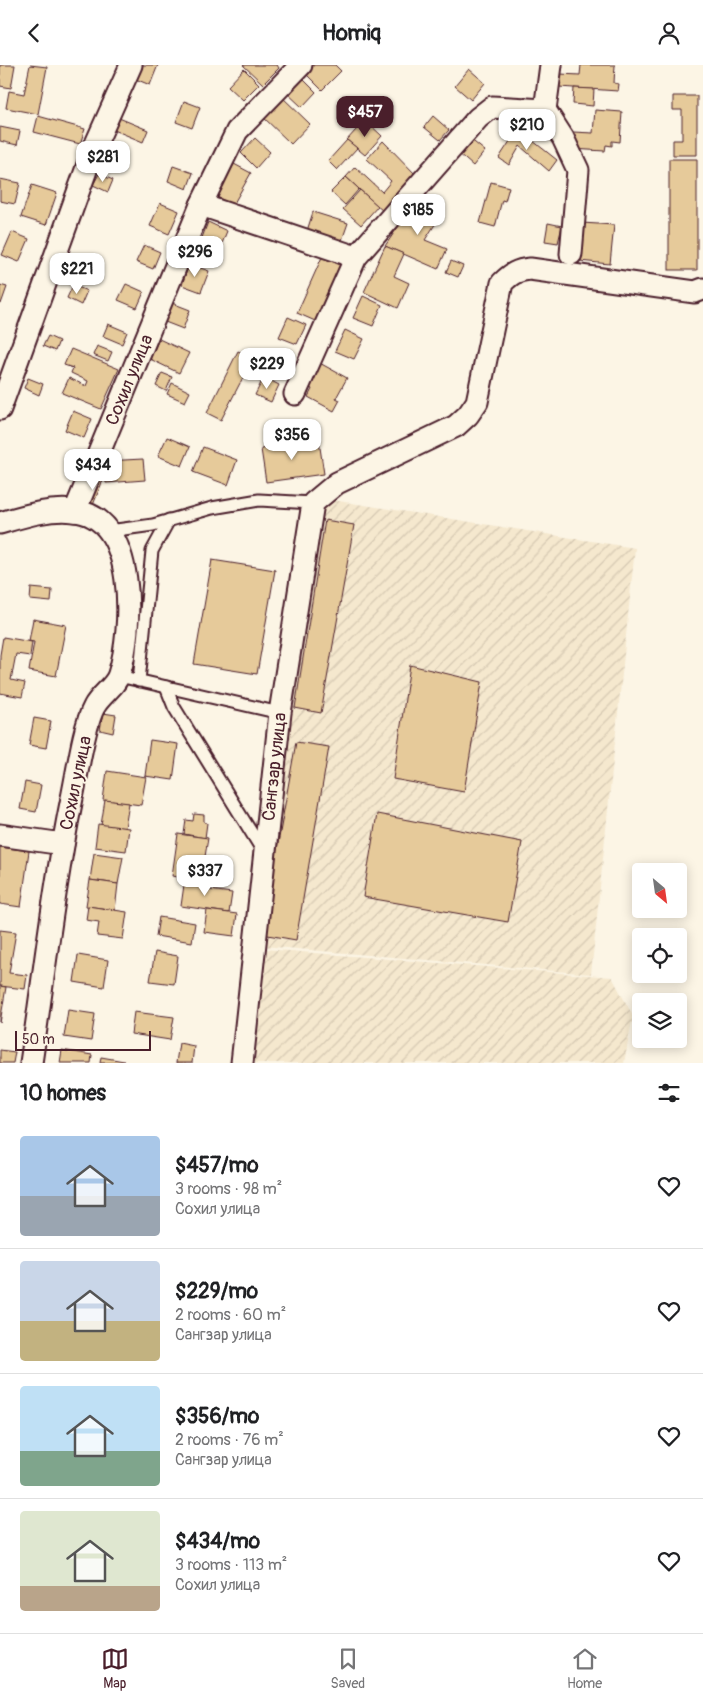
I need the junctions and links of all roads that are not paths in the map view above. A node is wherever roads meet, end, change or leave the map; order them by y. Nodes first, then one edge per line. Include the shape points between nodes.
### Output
1 (131, 65) edge
2 (301, 65) edge
3 (551, 65) edge
4 (545, 110) junction
5 (201, 205) junction
6 (571, 254) dead end
7 (356, 257) junction
8 (703, 289) edge
9 (296, 394) dead end
10 (0, 409) edge
11 (313, 503) junction
12 (75, 511) junction
13 (169, 520) junction
14 (0, 523) edge
15 (109, 531) junction
16 (129, 679) junction
17 (166, 687) junction
18 (280, 713) junction
19 (0, 835) edge
20 (63, 844) junction
21 (266, 856) junction
22 (31, 1063) edge
23 (242, 1063) edge

1 - 10 street via 94,148
2 - 5 street, Сохил улица via 237,131
3 - 4 street
4 - 6 street via 578,170
4 - 7 street via 500,107 484,111
5 - 7 street
5 - 12 street, Сохил улица
7 - 9 street
8 - 11 street via 695,292 519,270 502,283 477,402 468,415 456,426 337,483
11 - 13 lane via 258,501 212,508
11 - 18 street, Сангзар улица
12 - 14 street via 49,512
12 - 15 street via 87,514
13 - 15 lane
13 - 16 lane via 152,551
15 - 16 street via 118,544 127,587
16 - 17 lane
16 - 20 street, Сохил улица via 94,707
17 - 18 lane
17 - 21 lane via 174,707
18 - 21 street, Сангзар улица
19 - 20 street, Сохил улица
20 - 22 street, Сохил улица
21 - 23 street, Сангзар улица

